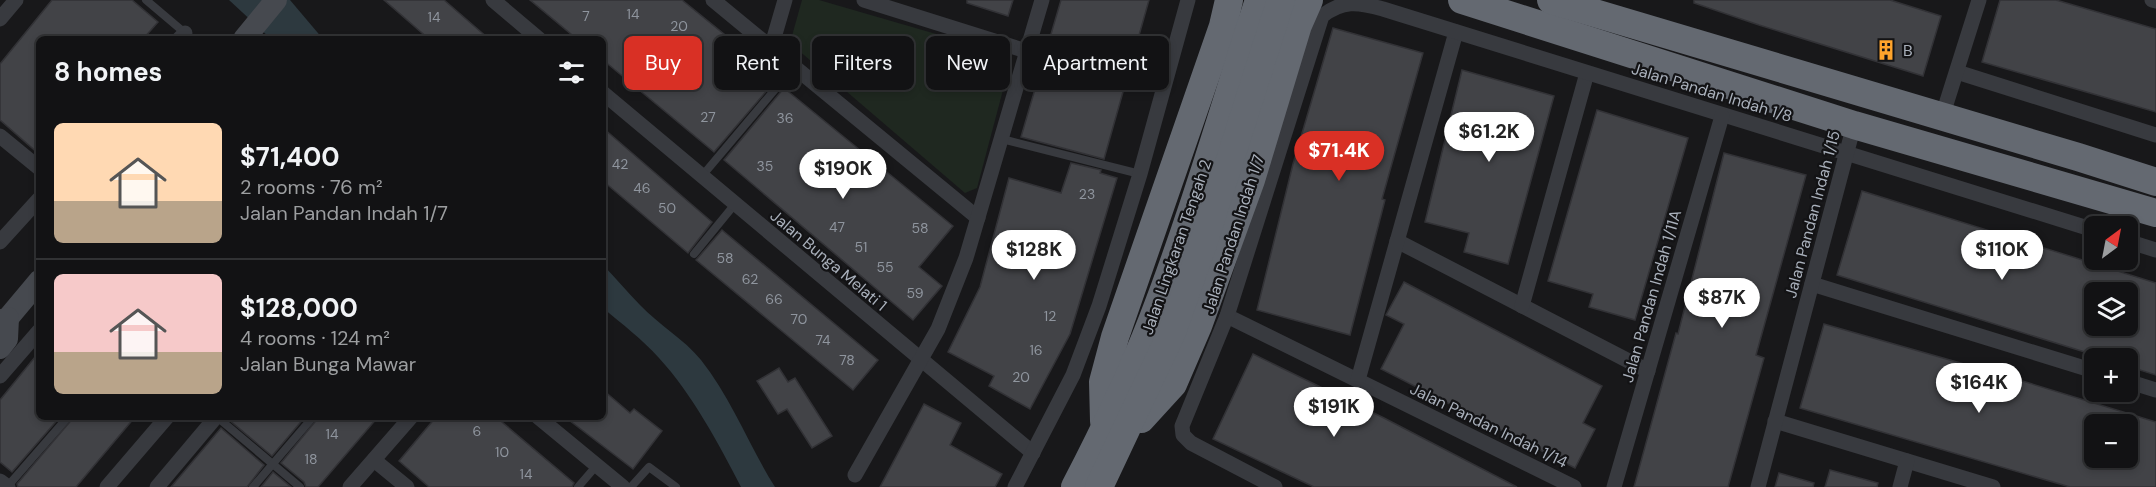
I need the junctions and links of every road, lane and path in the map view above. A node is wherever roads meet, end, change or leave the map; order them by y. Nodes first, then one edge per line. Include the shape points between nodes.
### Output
1 (16, 0) edge
2 (146, 0) edge
3 (276, 0) edge
4 (713, 0) edge
5 (785, 0) edge
6 (864, 0) edge
7 (1042, 0) edge
8 (1188, 0) edge
9 (1258, 0) edge
10 (1281, 0) edge
11 (1462, 0) edge
12 (1551, 0) edge
13 (1614, 0) edge
14 (1979, 0) edge
15 (2151, 0) edge
16 (2156, 1) edge
17 (498, 2) edge
18 (1384, 4) edge
19 (1226, 13) edge
20 (1309, 14) edge
21 (0, 19) edge
22 (1456, 32) junction
23 (182, 36) edge
24 (246, 36) edge
25 (536, 36) edge
26 (756, 36) edge
27 (774, 36) edge
28 (1031, 36) edge
29 (1022, 50) edge
30 (1022, 66) edge
31 (800, 72) edge
32 (1957, 72) junction
33 (1587, 73) junction
34 (775, 90) edge
35 (1854, 90) junction
36 (606, 96) edge
37 (1722, 116) junction
38 (1942, 117) junction
39 (2156, 135) edge
40 (0, 136) edge
41 (1002, 139) junction
42 (1851, 139) junction
43 (2078, 157) junction
44 (36, 166) edge
45 (2156, 172) edge
46 (1140, 174) junction
47 (702, 176) junction
48 (2156, 182) edge
49 (2072, 188) junction
50 (36, 202) edge
51 (735, 204) junction
52 (2156, 213) edge
53 (978, 218) junction
54 (2084, 226) edge
55 (2156, 226) edge
56 (1397, 241) junction
57 (0, 243) edge
58 (2138, 244) edge
59 (2156, 250) edge
60 (694, 254) dead end
61 (36, 284) edge
62 (1812, 284) junction
63 (1522, 306) junction
64 (1227, 316) junction
65 (3, 317) edge
66 (36, 334) edge
67 (0, 348) edge
68 (921, 361) junction
69 (2084, 368) edge
70 (1648, 372) junction
71 (0, 376) edge
72 (1358, 380) junction
73 (2138, 384) edge
74 (2156, 390) edge
75 (65, 420) edge
76 (164, 420) edge
77 (213, 420) edge
78 (220, 420) edge
79 (311, 420) edge
80 (408, 420) edge
81 (542, 420) edge
82 (1775, 421) junction
83 (1114, 434) junction
84 (1033, 453) junction
85 (374, 460) junction
86 (1907, 461) junction
87 (274, 464) junction
88 (597, 465) junction
89 (855, 475) dead end
90 (0, 481) edge
91 (8, 487) edge
92 (107, 487) edge
93 (157, 487) edge
94 (254, 487) edge
95 (300, 487) edge
96 (350, 487) edge
97 (407, 487) edge
98 (578, 487) edge
99 (623, 487) edge
100 (631, 487) edge
101 (676, 487) edge
102 (1015, 487) edge
103 (1075, 487) edge
104 (1099, 487) edge
105 (1275, 487) edge
106 (1574, 487) edge
107 (1614, 487) edge
108 (1758, 487) edge
109 (1900, 487) edge
110 (1993, 487) edge

1 - 21 street
2 - 23 lane
3 - 24 main road
4 - 26 street
5 - 27 street
6 - 29 street
7 - 28 street
8 - 46 street
9 - 83 highway, Jalan Lingkaran Tengah 2
10 - 83 highway, Jalan Lingkaran Tengah 2 via 1172,332
11 - 42 highway via 1690,73
12 - 35 highway
13 - 35 highway via 1779,51 1820,68
14 - 32 street
15 - 16 street
17 - 25 street
18 - 20 street, Jalan Pandan Indah 1/8 via 1342,2
18 - 22 street, Jalan Pandan Indah 1/8
19 - 83 highway via 1115,337 1104,382
20 - 64 street, Jalan Pandan Indah 1/7
20 - 83 highway via 1198,326 1173,384
22 - 33 street, Jalan Pandan Indah 1/8
22 - 56 street
30 - 41 street
31 - 53 street
32 - 38 street
32 - 39 street
33 - 37 street, Jalan Pandan Indah 1/8
33 - 63 street
34 - 47 lane
35 - 38 highway
36 - 47 street, Jalan Bunga Melati 1
37 - 42 street, Jalan Pandan Indah 1/8
37 - 70 street, Jalan Pandan Indah 1/11A
38 - 43 highway
40 - 44 street
41 - 46 lane
41 - 53 street
42 - 49 highway
42 - 54 street, Jalan Pandan Indah 1/8
42 - 62 street, Jalan Pandan Indah 1/15
43 - 45 main road
43 - 48 highway
46 - 84 street via 1077,365
47 - 51 street, Jalan Bunga Melati 1
49 - 52 highway
49 - 55 main road
50 - 57 street
51 - 60 lane
51 - 68 street, Jalan Bunga Melati 1
53 - 68 street via 952,295
56 - 63 street
56 - 72 street
58 - 59 street
61 - 65 main road
62 - 69 street
62 - 82 street, Jalan Pandan Indah 1/15
63 - 70 street
64 - 72 street, Jalan Pandan Indah 1/14
64 - 105 street, Jalan Pandan Indah 1/7 via 1182,426 1183,435 1191,443
65 - 67 main road via 7,339
66 - 71 street
68 - 84 street, Jalan Bunga Melati 1
68 - 89 street
70 - 107 street, Jalan Pandan Indah 1/11A
72 - 106 street, Jalan Pandan Indah 1/14
73 - 74 street
75 - 91 lane
76 - 92 street
77 - 93 street
78 - 87 lane
79 - 87 lane
80 - 85 street
81 - 88 street
82 - 86 street
82 - 108 street, Jalan Pandan Indah 1/15
83 - 103 highway, Jalan Lingkaran Tengah 2
83 - 104 highway, Jalan Lingkaran Tengah 2
84 - 102 street
85 - 96 street
85 - 97 street
86 - 109 street
86 - 110 street
87 - 94 lane
87 - 95 lane
88 - 98 lane
88 - 99 street
90 - 91 street
100 - 101 lane via 649,467

